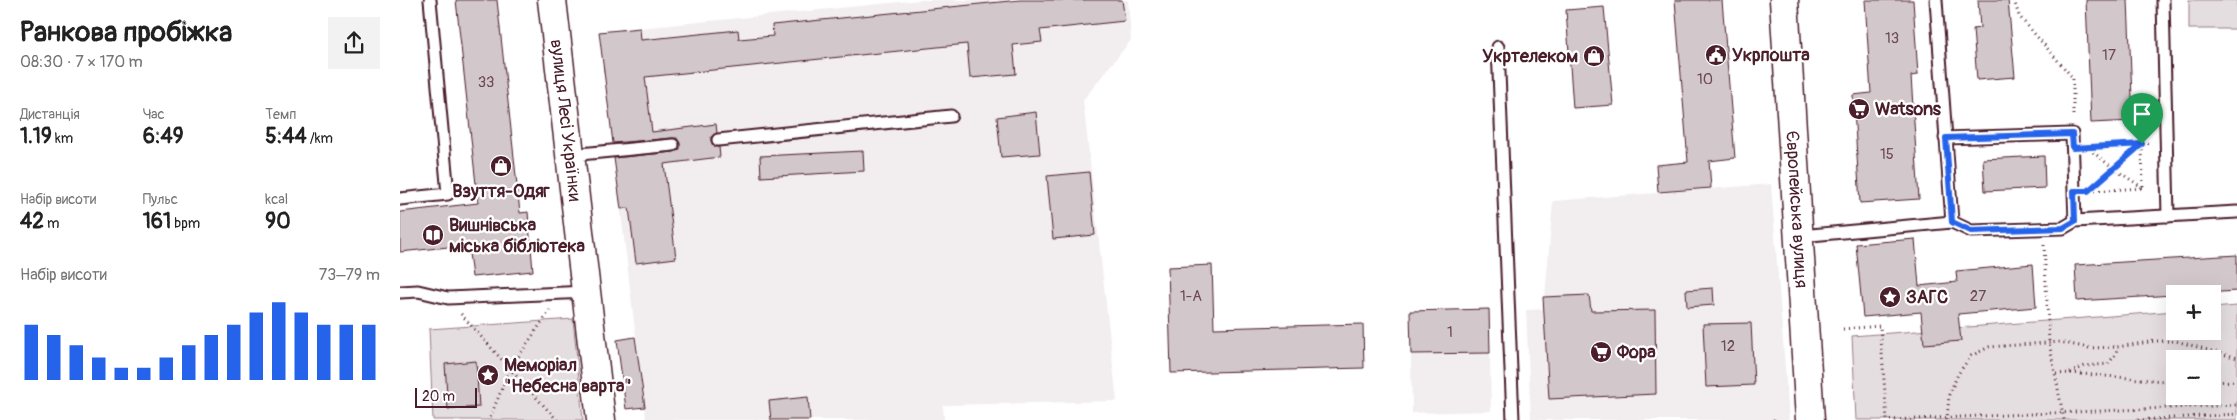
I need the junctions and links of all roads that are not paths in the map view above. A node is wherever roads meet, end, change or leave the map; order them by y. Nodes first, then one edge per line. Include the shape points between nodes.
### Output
1 (430, 0) edge
2 (552, 0) edge
3 (1784, 0) edge
4 (1936, 0) edge
5 (2163, 0) edge
6 (1498, 47) dead end
7 (951, 116) dead end
8 (1946, 138) junction
9 (718, 140) dead end
10 (673, 145) dead end
11 (570, 155) junction
12 (400, 199) edge
13 (2237, 212) edge
14 (2168, 216) junction
15 (2075, 221) junction
16 (1952, 222) junction
17 (1800, 236) junction
18 (400, 292) edge
19 (574, 293) junction
20 (601, 420) edge
21 (1514, 420) edge
22 (1810, 420) edge

1 - 12 lane via 448,194
2 - 11 street, вулиця Лесі Українки
3 - 17 street, Європейська вулиця
4 - 8 lane
5 - 14 lane
6 - 21 lane
7 - 9 lane
8 - 15 lane via 2072,134
8 - 16 lane
10 - 11 lane
11 - 19 street, вулиця Лесі Українки
13 - 14 lane
14 - 15 lane
15 - 16 lane via 2063,228 1971,231
16 - 17 lane
17 - 22 street, Європейська вулиця
18 - 19 lane via 418,291 448,298
19 - 20 street, вулиця Лесі Українки via 594,360

